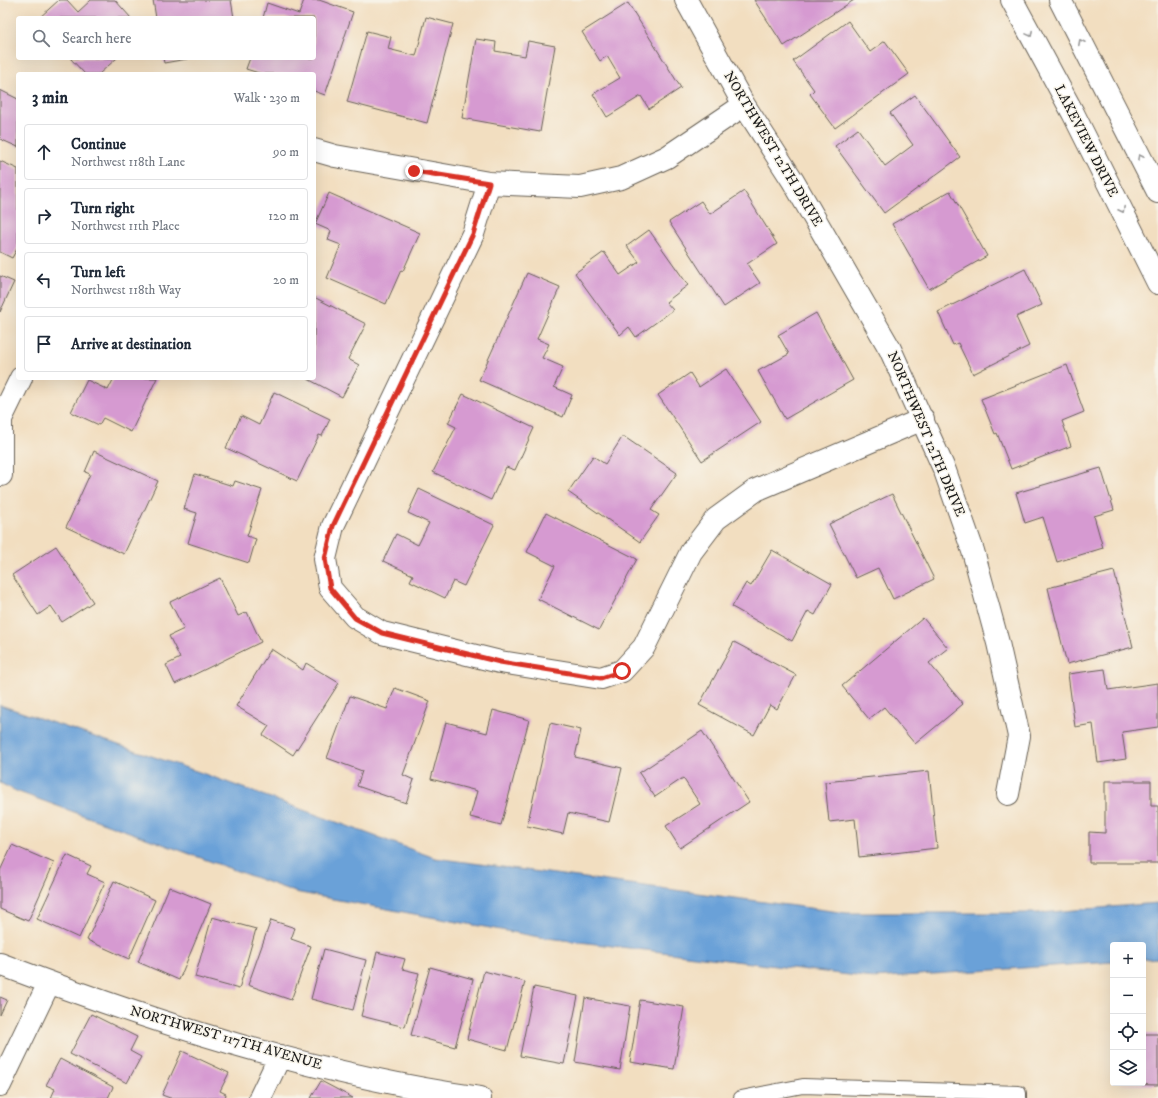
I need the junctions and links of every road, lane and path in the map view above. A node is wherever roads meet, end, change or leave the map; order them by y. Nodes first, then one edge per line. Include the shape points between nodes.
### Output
1 (686, 0) edge
2 (1012, 0) edge
3 (1060, 0) edge
4 (744, 105) junction
5 (316, 151) edge
6 (489, 183) junction
7 (1158, 192) edge
8 (1158, 283) edge
9 (20, 380) edge
10 (923, 419) junction
11 (1, 475) dead end
12 (1008, 794) dead end
13 (0, 964) edge
14 (49, 983) junction
15 (280, 1056) junction
16 (0, 1085) edge
17 (260, 1098) edge
18 (480, 1098) edge
19 (742, 1098) edge
20 (1019, 1098) edge

1 - 4 street, NORTHWEST 12TH DRIVE
2 -> 8 street, LAKEVIEW DRIVE via 1073,113
7 -> 3 street
4 - 6 street via 667,157 621,178 580,186
4 - 10 street, NORTHWEST 12TH DRIVE via 857,290 890,348
5 - 6 street
6 - 10 street via 473,234 333,526 325,559 330,588 355,618 382,633 500,662 601,678 622,671 644,647 691,552 716,518 756,490
9 - 11 street via 1,419
10 - 12 street, NORTHWEST 12TH DRIVE via 974,551 1012,705 1019,736
13 - 14 street, NORTHWEST 117TH AVENUE
14 - 15 street, NORTHWEST 117TH AVENUE via 151,1018
14 - 16 street
15 - 17 street
15 - 18 street, NORTHWEST 117TH AVENUE via 432,1091
19 - 20 lane via 803,1086 1019,1093

